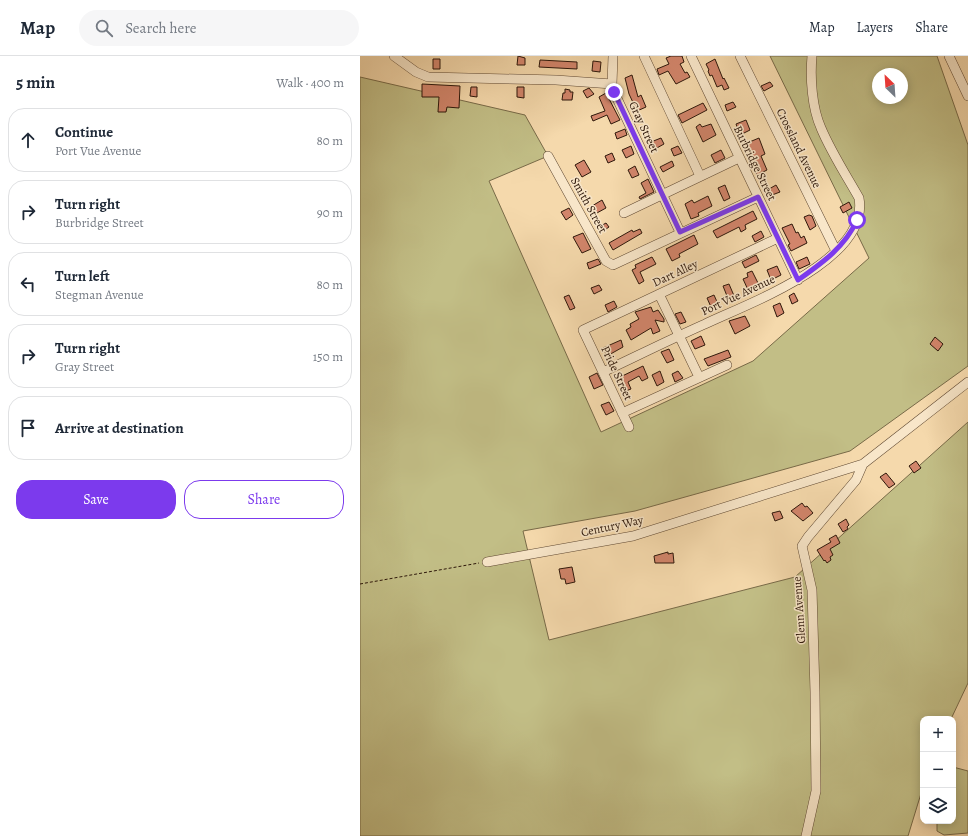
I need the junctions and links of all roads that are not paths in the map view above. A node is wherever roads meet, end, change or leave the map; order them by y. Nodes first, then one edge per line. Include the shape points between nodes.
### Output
1 (394, 56) edge
2 (613, 56) edge
3 (644, 56) edge
4 (691, 56) edge
5 (740, 56) edge
6 (812, 56) edge
7 (949, 56) edge
8 (612, 84) junction
9 (968, 96) edge
10 (548, 156) dead end
11 (739, 158) junction
12 (700, 176) junction
13 (663, 195) junction
14 (758, 197) junction
15 (624, 213) dead end
16 (680, 232) junction
17 (778, 238) junction
18 (836, 251) junction
19 (798, 280) junction
20 (659, 294) junction
21 (583, 330) joint
22 (679, 336) junction
23 (727, 365) dead end
24 (603, 372) junction
25 (699, 378) junction
26 (968, 382) edge
27 (622, 413) junction
28 (629, 426) dead end
29 (863, 464) junction
30 (487, 562) road end
31 (806, 836) edge

1 - 8 street via 416,72 428,77
2 - 8 street
3 - 12 street
4 - 11 street, Burbridge Street
5 - 18 street, Crossland Avenue
6 - 18 street, Port Vue Avenue via 815,108 820,128 859,198 861,208 852,232
7 - 9 street
8 - 13 street, Gray Street
10 - 16 street, Smith Street via 610,264
11 - 12 street
11 - 14 street, Burbridge Street
12 - 13 street
13 - 15 street
13 - 16 street, Gray Street
14 - 16 street
14 - 17 street, Burbridge Street
17 - 19 street, Burbridge Street
17 - 20 street, Dart Alley
18 - 19 street, Port Vue Avenue
19 - 22 street, Port Vue Avenue
20 - 21 street, Dart Alley
20 - 22 street
21 - 24 street, Pride Street
22 - 24 street, Port Vue Avenue
22 - 25 street
23 - 25 street
24 - 27 street, Pride Street
25 - 27 street
26 - 29 street, Glenn Avenue
27 - 28 street, Pride Street
29 - 30 street, Century Way via 633,536
29 - 31 street, Glenn Avenue via 856,480 802,546 812,590 814,626 816,791

